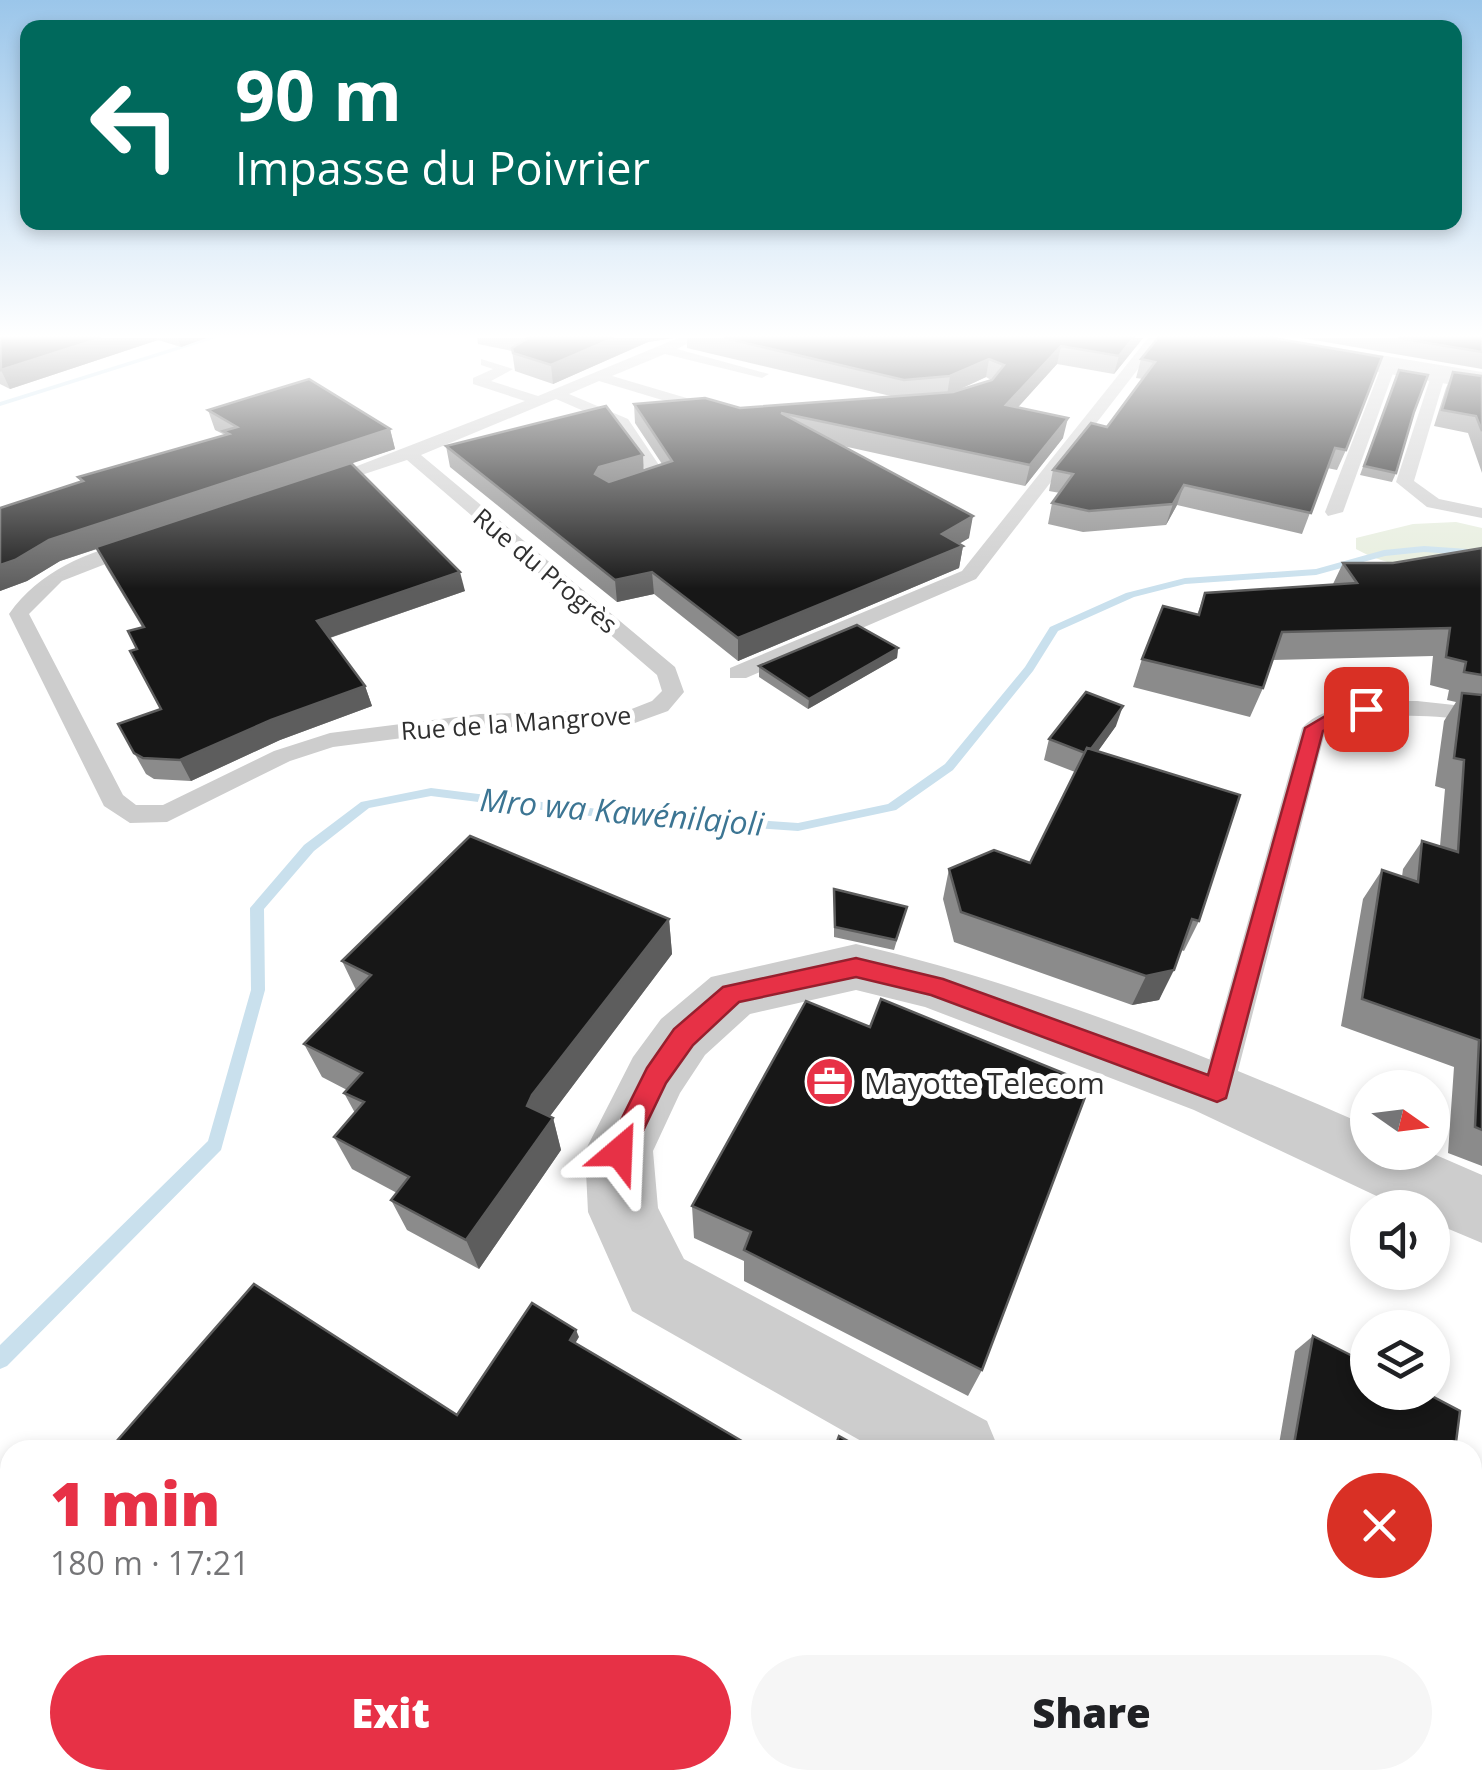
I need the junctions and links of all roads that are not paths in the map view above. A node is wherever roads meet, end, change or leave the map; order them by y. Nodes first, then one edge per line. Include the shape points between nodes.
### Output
1 (486, 422) edge
2 (621, 422) edge
3 (1089, 422) edge
4 (1368, 422) edge
5 (1424, 422) edge
6 (410, 454) junction
7 (627, 489) edge
8 (302, 490) edge
9 (1334, 512) dead end
10 (1482, 513) edge
11 (158, 538) edge
12 (738, 673) dead end
13 (673, 692) joint
14 (1482, 715) edge
15 (1217, 1090) junction
16 (1482, 1210) edge
17 (940, 1440) edge

1 - 6 lane
2 - 7 lane via 660,480
3 - 12 lane via 969,575
4 - 9 lane
5 - 10 lane via 1406,482 1433,503
6 - 8 lane
6 - 13 lane, Rue du Progrès via 666,672
11 - 13 lane, Rue de la Mangrove via 68,569 32,591 18,614 112,800 130,814 167,813 282,756 330,740 480,720 632,716 660,706
14 - 15 lane via 1386,705 1346,712 1314,728
15 - 16 street
15 - 17 street via 952,992 856,968 732,994 674,1050 619,1152 622,1212 658,1285

